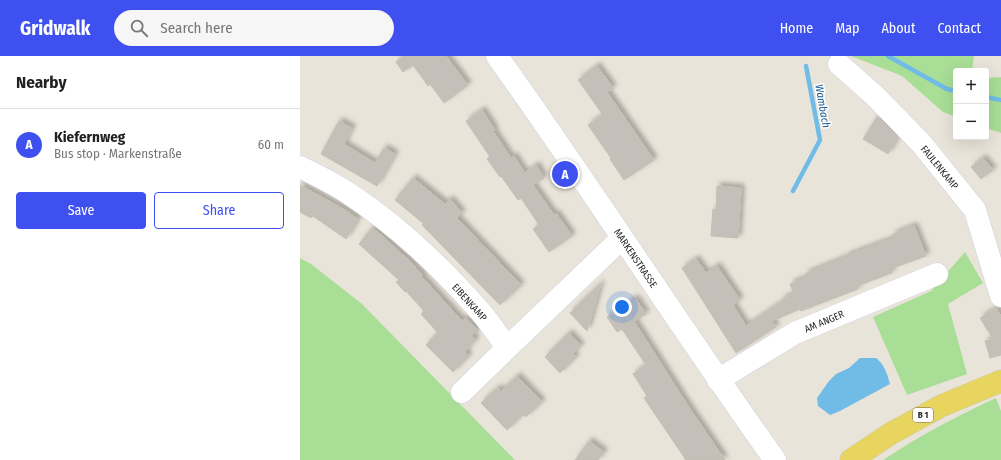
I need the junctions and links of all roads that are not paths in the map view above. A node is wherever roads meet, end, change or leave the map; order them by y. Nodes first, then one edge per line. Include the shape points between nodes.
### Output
1 (497, 56) edge
2 (839, 64) dead end
3 (300, 167) edge
4 (622, 238) junction
5 (937, 274) dead end
6 (1001, 296) edge
7 (507, 348) junction
8 (718, 380) junction
9 (1001, 382) edge
10 (462, 392) dead end
11 (775, 460) edge
12 (851, 460) edge

1 - 4 street, MARKENSTRASSE
2 - 6 street, FAULENKAMP via 921,143 975,210
3 - 7 street, EIBENKAMP via 347,192 401,232 479,310
4 - 7 street
4 - 8 street, MARKENSTRASSE
5 - 8 street, AM ANGER via 795,333
7 - 10 street
8 - 11 street, MARKENSTRASSE
9 - 12 main road, B 1 via 941,406 890,434

